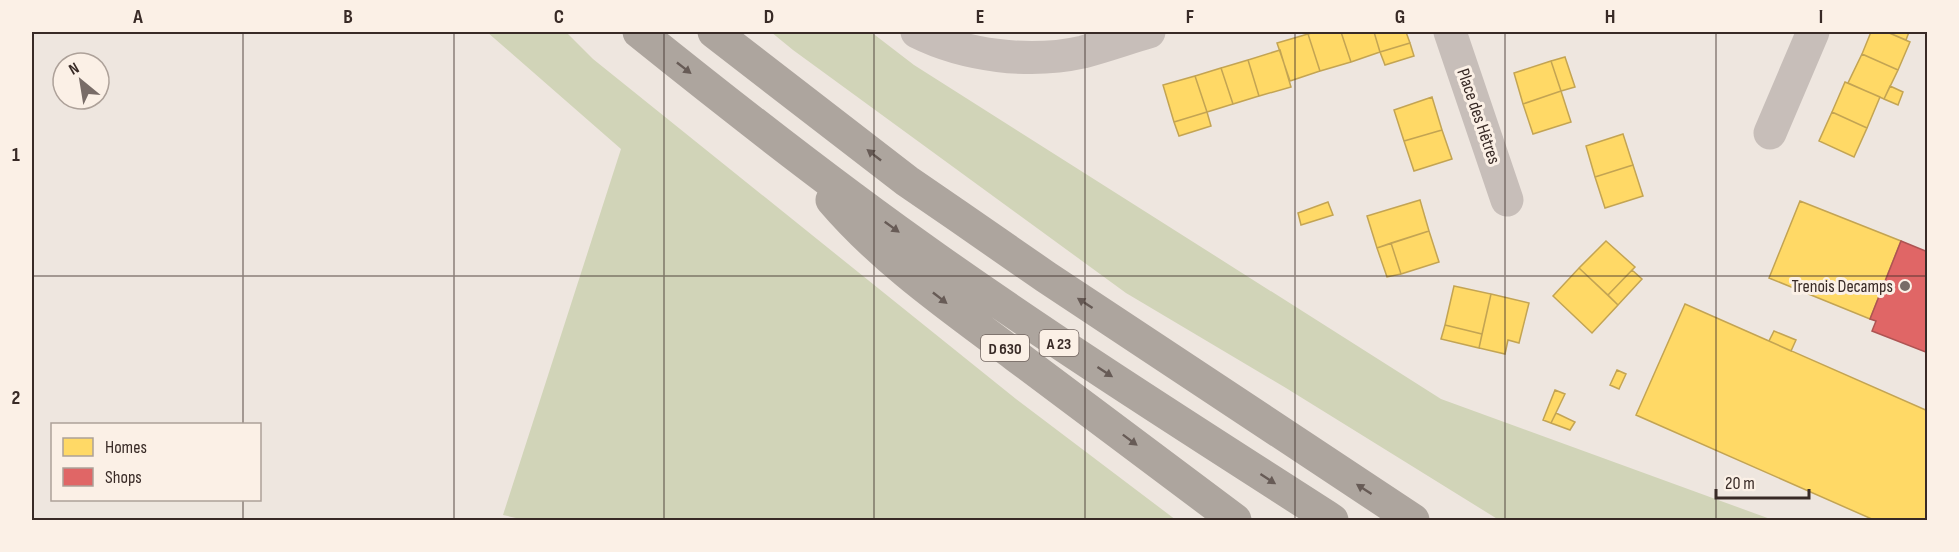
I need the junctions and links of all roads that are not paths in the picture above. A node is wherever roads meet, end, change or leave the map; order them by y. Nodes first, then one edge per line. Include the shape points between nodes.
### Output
1 (639, 32) edge
2 (714, 32) edge
3 (917, 32) edge
4 (1149, 32) edge
5 (1450, 32) edge
6 (1813, 32) edge
7 (1770, 133) dead end
8 (794, 154) junction
9 (1507, 200) dead end
10 (1235, 520) edge
11 (1332, 520) edge
12 (1413, 520) edge

1 -> 8 highway, A 23
12 -> 2 highway, A 23 via 907,181
3 - 4 street via 970,50 1042,57 1083,52
5 - 9 street, Place des Hêtres
6 - 7 street
8 -> 10 highway, D 630 via 876,246
8 -> 11 highway, A 23 via 937,260

